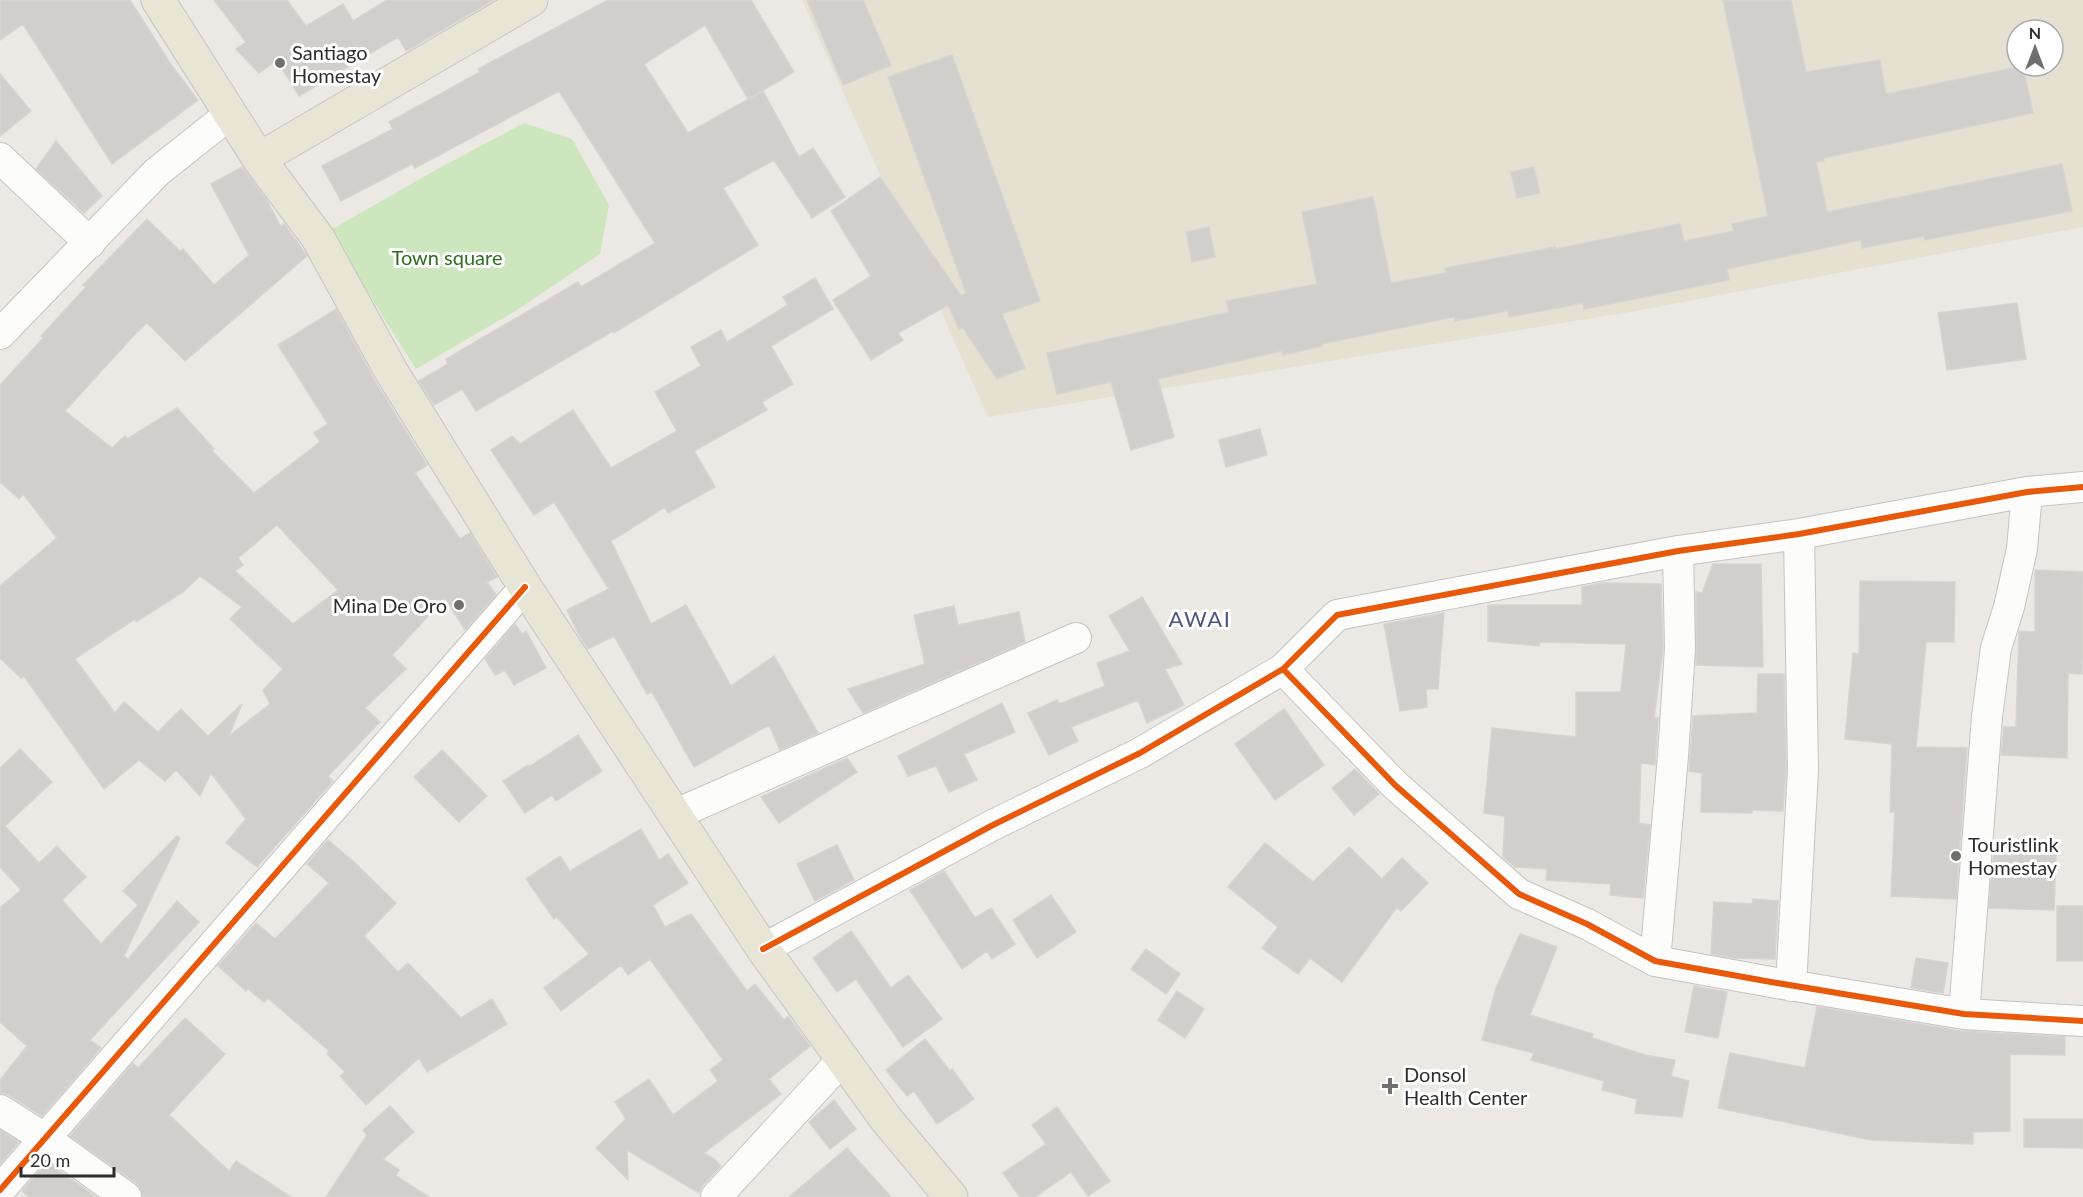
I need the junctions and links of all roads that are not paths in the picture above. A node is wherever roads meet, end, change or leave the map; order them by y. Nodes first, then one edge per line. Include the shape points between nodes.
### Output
1 (158, 0) edge
2 (531, 0) edge
3 (230, 114) junction
4 (0, 158) edge
5 (259, 159) junction
6 (90, 243) junction
7 (0, 334) edge
8 (2083, 487) edge
9 (2026, 492) junction
10 (1799, 534) junction
11 (1678, 551) junction
12 (525, 587) junction
13 (1076, 638) dead end
14 (1283, 669) junction
15 (674, 815) junction
16 (759, 943) junction
17 (1655, 961) junction
18 (1791, 986) junction
19 (1964, 1014) junction
20 (2083, 1022) edge
21 (843, 1059) junction
22 (0, 1110) edge
23 (44, 1138) junction
24 (0, 1190) edge
25 (126, 1197) edge
26 (716, 1197) edge
27 (951, 1197) edge

1 - 3 main road
2 - 5 main road
3 - 5 main road
3 - 6 street via 157,172
4 - 6 street
5 - 12 main road via 318,238 391,371
6 - 7 street
8 - 9 street
9 - 10 street
9 - 19 street via 2022,549 1996,648 1987,717
10 - 11 street
10 - 18 street via 1803,770
11 - 14 street via 1337,615
11 - 17 street via 1680,648
12 - 15 main road
12 - 23 street
13 - 15 street
14 - 16 street via 1140,753
14 - 17 street via 1395,785 1519,894 1587,924
15 - 16 main road
16 - 21 main road
17 - 18 street
18 - 19 street
19 - 20 street
21 - 26 street
21 - 27 main road via 886,1119
22 - 23 street
23 - 24 street
23 - 25 street

